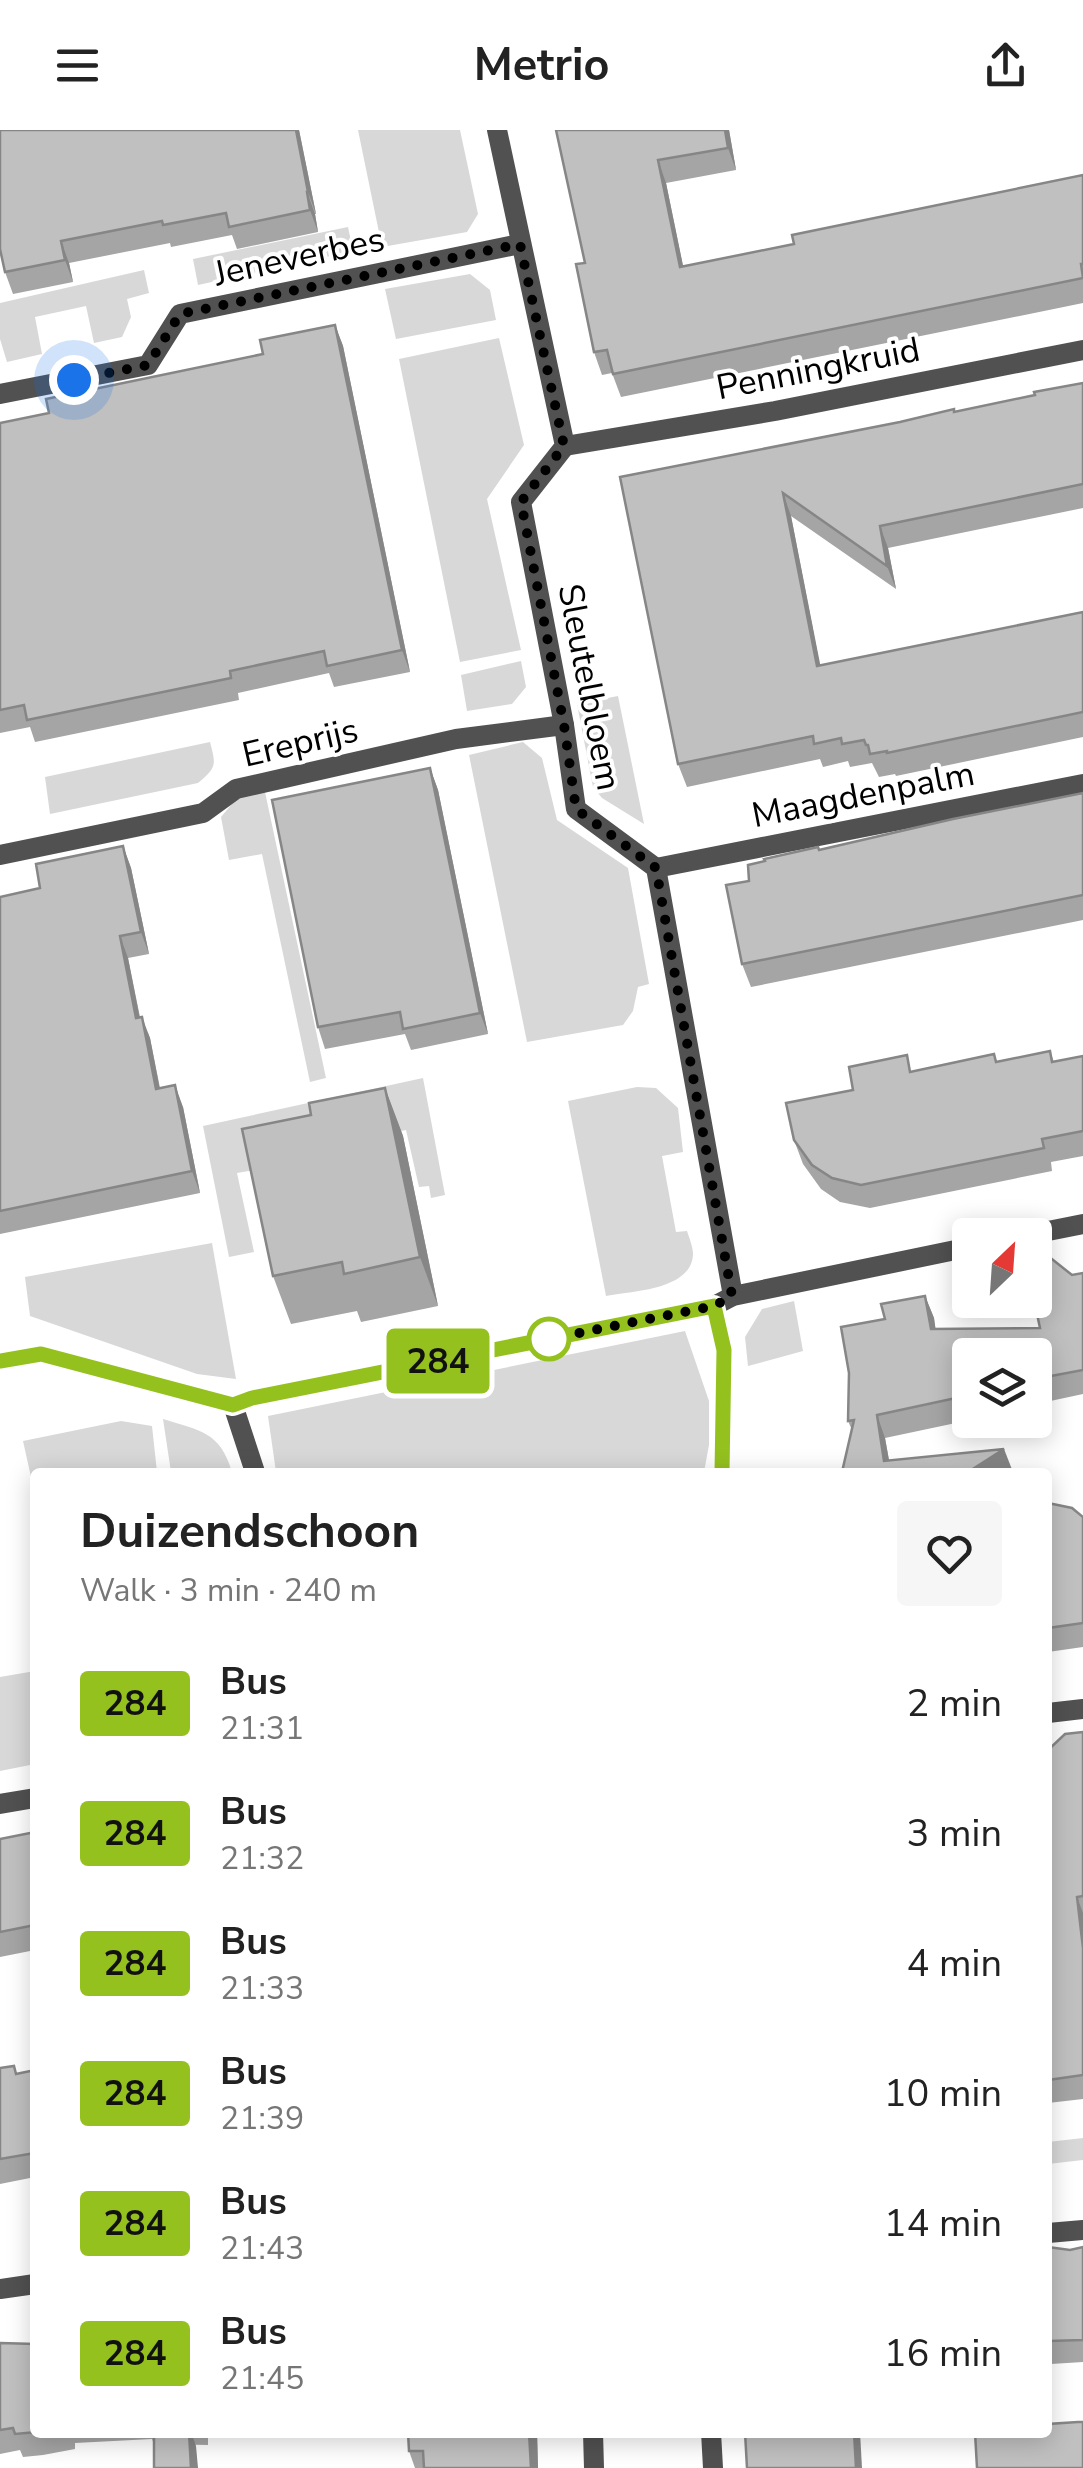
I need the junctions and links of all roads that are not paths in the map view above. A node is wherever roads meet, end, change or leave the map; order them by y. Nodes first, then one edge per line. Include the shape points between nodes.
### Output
1 (497, 130) edge
2 (520, 244) junction
3 (1083, 350) edge
4 (0, 394) edge
5 (564, 446) junction
6 (564, 725) junction
7 (1083, 784) edge
8 (0, 855) edge
9 (656, 868) junction
10 (1083, 1224) edge
11 (1052, 1230) edge
12 (952, 1251) edge
13 (724, 1301) junction
14 (0, 1361) edge
15 (233, 1405) junction
16 (253, 1468) edge
17 (722, 1468) edge
18 (1083, 1709) edge
19 (1052, 1713) edge
20 (30, 1799) edge
21 (0, 1804) edge
22 (1083, 2230) edge
23 (1052, 2232) edge
24 (30, 2285) edge
25 (0, 2290) edge
26 (593, 2438) edge
27 (711, 2438) edge
28 (594, 2468) edge
29 (712, 2468) edge

1 - 2 street
2 - 4 street, Jeneverbes via 180,314 148,365
2 - 5 street
3 - 5 street, Penningkruid
5 - 6 street, Sleutelbloem via 521,502
6 - 8 street, Ereprijs via 456,739 236,788 203,812
6 - 9 street, Sleutelbloem via 576,809
7 - 9 street, Maagdenpalm
9 - 13 street
10 - 11 street
12 - 13 street
13 - 15 street
13 - 17 street
14 - 15 street via 41,1354
15 - 16 street
18 - 19 street
20 - 21 street
22 - 23 street
24 - 25 street
26 - 28 street
27 - 29 street

